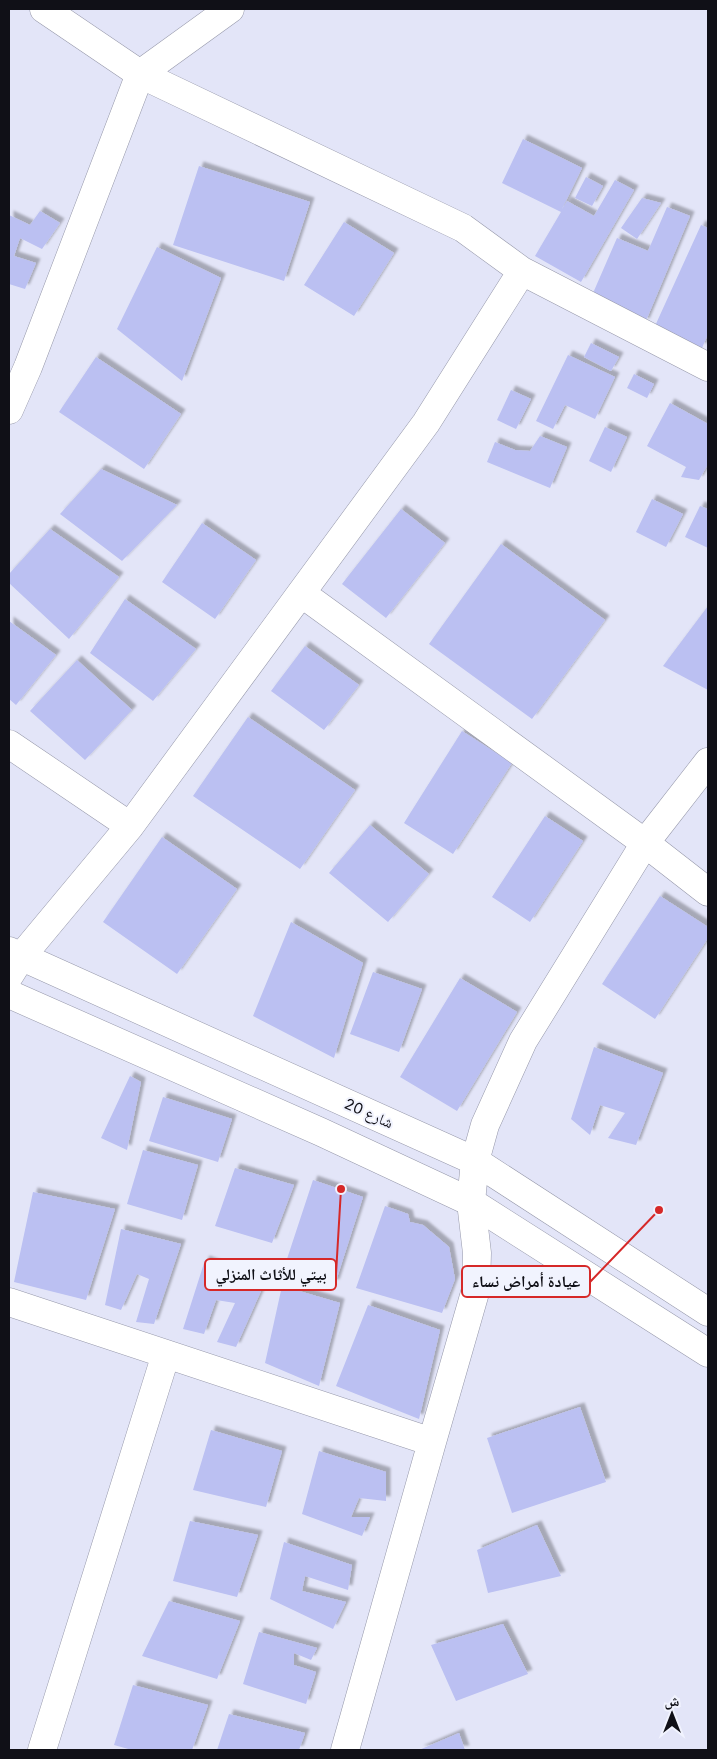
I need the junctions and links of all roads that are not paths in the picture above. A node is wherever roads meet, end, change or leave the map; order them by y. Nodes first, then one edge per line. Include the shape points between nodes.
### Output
1 (44, 9) edge
2 (230, 9) edge
3 (140, 74) junction
4 (522, 271) junction
5 (708, 367) edge
6 (9, 410) edge
7 (301, 593) junction
8 (9, 744) edge
9 (708, 762) edge
10 (130, 826) junction
11 (645, 843) junction
12 (708, 892) edge
13 (13, 962) edge
14 (9, 994) edge
15 (475, 1161) junction
16 (471, 1202) junction
17 (9, 1302) edge
18 (708, 1312) edge
19 (708, 1353) edge
20 (166, 1354) junction
21 (432, 1442) junction
22 (42, 1750) edge
23 (345, 1750) edge

1 - 3 street
2 - 3 street
3 - 4 street via 463,228
3 - 6 street via 32,358
4 - 5 street
4 - 7 street via 426,423
7 - 10 street
7 - 11 street
8 - 10 street
9 - 11 street
10 - 13 street
11 - 12 street
11 - 15 street via 524,1041 485,1125
13 - 15 street, شارع 20
14 - 16 street via 322,1132
15 - 16 street
15 - 18 street, شارع 20
16 - 19 street
16 - 21 street via 478,1253 476,1289
17 - 20 street
20 - 21 street
20 - 22 street
21 - 23 street

